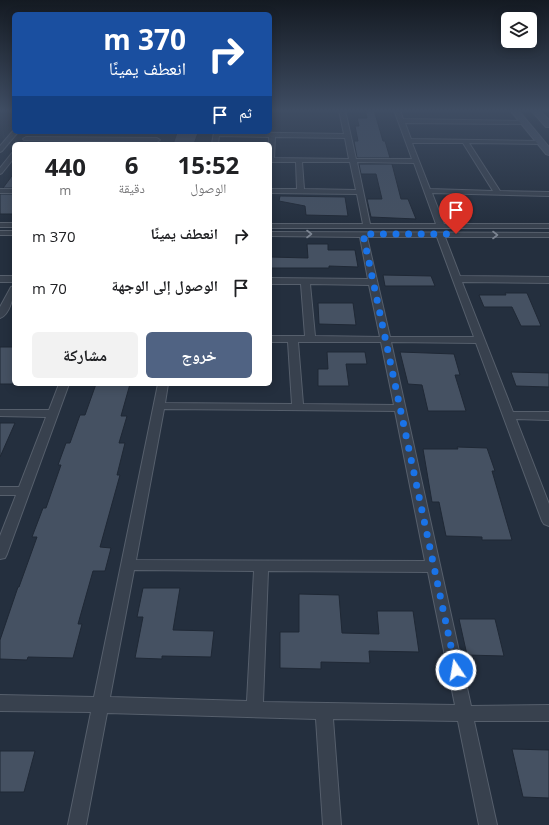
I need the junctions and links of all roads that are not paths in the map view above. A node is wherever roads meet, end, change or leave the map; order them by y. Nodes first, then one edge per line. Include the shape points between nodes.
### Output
1 (350, 148) edge
2 (411, 148) edge
3 (470, 148) edge
4 (12, 157) edge
5 (272, 160) edge
6 (299, 160) junction
7 (352, 160) junction
8 (416, 161) junction
9 (0, 172) edge
10 (0, 191) edge
11 (12, 191) edge
12 (272, 191) edge
13 (300, 191) junction
14 (427, 191) junction
15 (360, 192) junction
16 (498, 193) junction
17 (549, 194) edge
18 (0, 225) edge
19 (12, 225) edge
20 (272, 226) edge
21 (549, 226) edge
22 (365, 230) junction
23 (440, 230) junction
24 (0, 233) edge
25 (12, 233) edge
26 (272, 234) edge
27 (549, 235) edge
28 (0, 279) edge
29 (12, 279) edge
30 (457, 279) junction
31 (546, 280) edge
32 (272, 281) edge
33 (305, 281) junction
34 (373, 282) junction
35 (549, 289) edge
36 (12, 293) edge
37 (0, 315) edge
38 (272, 339) edge
39 (293, 339) junction
40 (310, 339) junction
41 (386, 340) junction
42 (480, 340) junction
43 (63, 386) edge
44 (163, 386) edge
45 (159, 406) junction
46 (298, 407) junction
47 (400, 408) junction
48 (0, 414) edge
49 (53, 414) junction
50 (509, 415) junction
51 (549, 416) edge
52 (0, 491) edge
53 (24, 491) junction
54 (544, 492) edge
55 (549, 521) edge
56 (0, 554) edge
57 (128, 565) junction
58 (262, 566) junction
59 (434, 567) junction
60 (0, 703) edge
61 (101, 704) junction
62 (255, 708) junction
63 (324, 710) junction
64 (549, 713) edge
65 (465, 714) junction
66 (77, 825) edge
67 (332, 825) edge
68 (488, 825) edge

1 - 7 street
2 - 8 street
3 - 16 street
4 - 9 street
5 - 6 street
6 - 7 street
6 - 13 street
7 - 8 street
7 - 15 street
8 - 14 street
10 - 11 street
12 - 13 street
13 - 15 street
14 - 16 street
14 - 23 street
15 - 22 street
16 - 17 street
18 - 19 street
20 - 22 street
21 - 23 street
22 - 23 street
26 -> 22 street
22 - 34 street
23 -> 27 street
23 - 30 street
24 - 25 street
28 - 29 street
30 - 31 street
30 - 42 street
31 - 35 street
32 - 33 street
33 - 34 street
33 - 40 street
34 - 41 street
36 - 37 street
38 - 39 street
39 - 40 street
39 - 46 street
40 - 41 street
41 - 42 street
41 - 47 street
42 - 50 street
43 - 49 street
44 - 45 street
45 - 46 street
45 - 57 street
46 - 47 street
47 - 59 street
48 - 49 street
49 - 53 street
50 - 51 street
50 - 54 street
52 - 53 street
53 - 56 street
54 - 55 street
57 - 58 street
57 - 61 street
58 - 59 street
58 - 62 street
59 - 65 street
60 - 61 street
61 - 62 street
61 - 66 street
62 - 63 street
63 - 65 street
63 - 67 street
64 - 65 street
65 - 68 street

